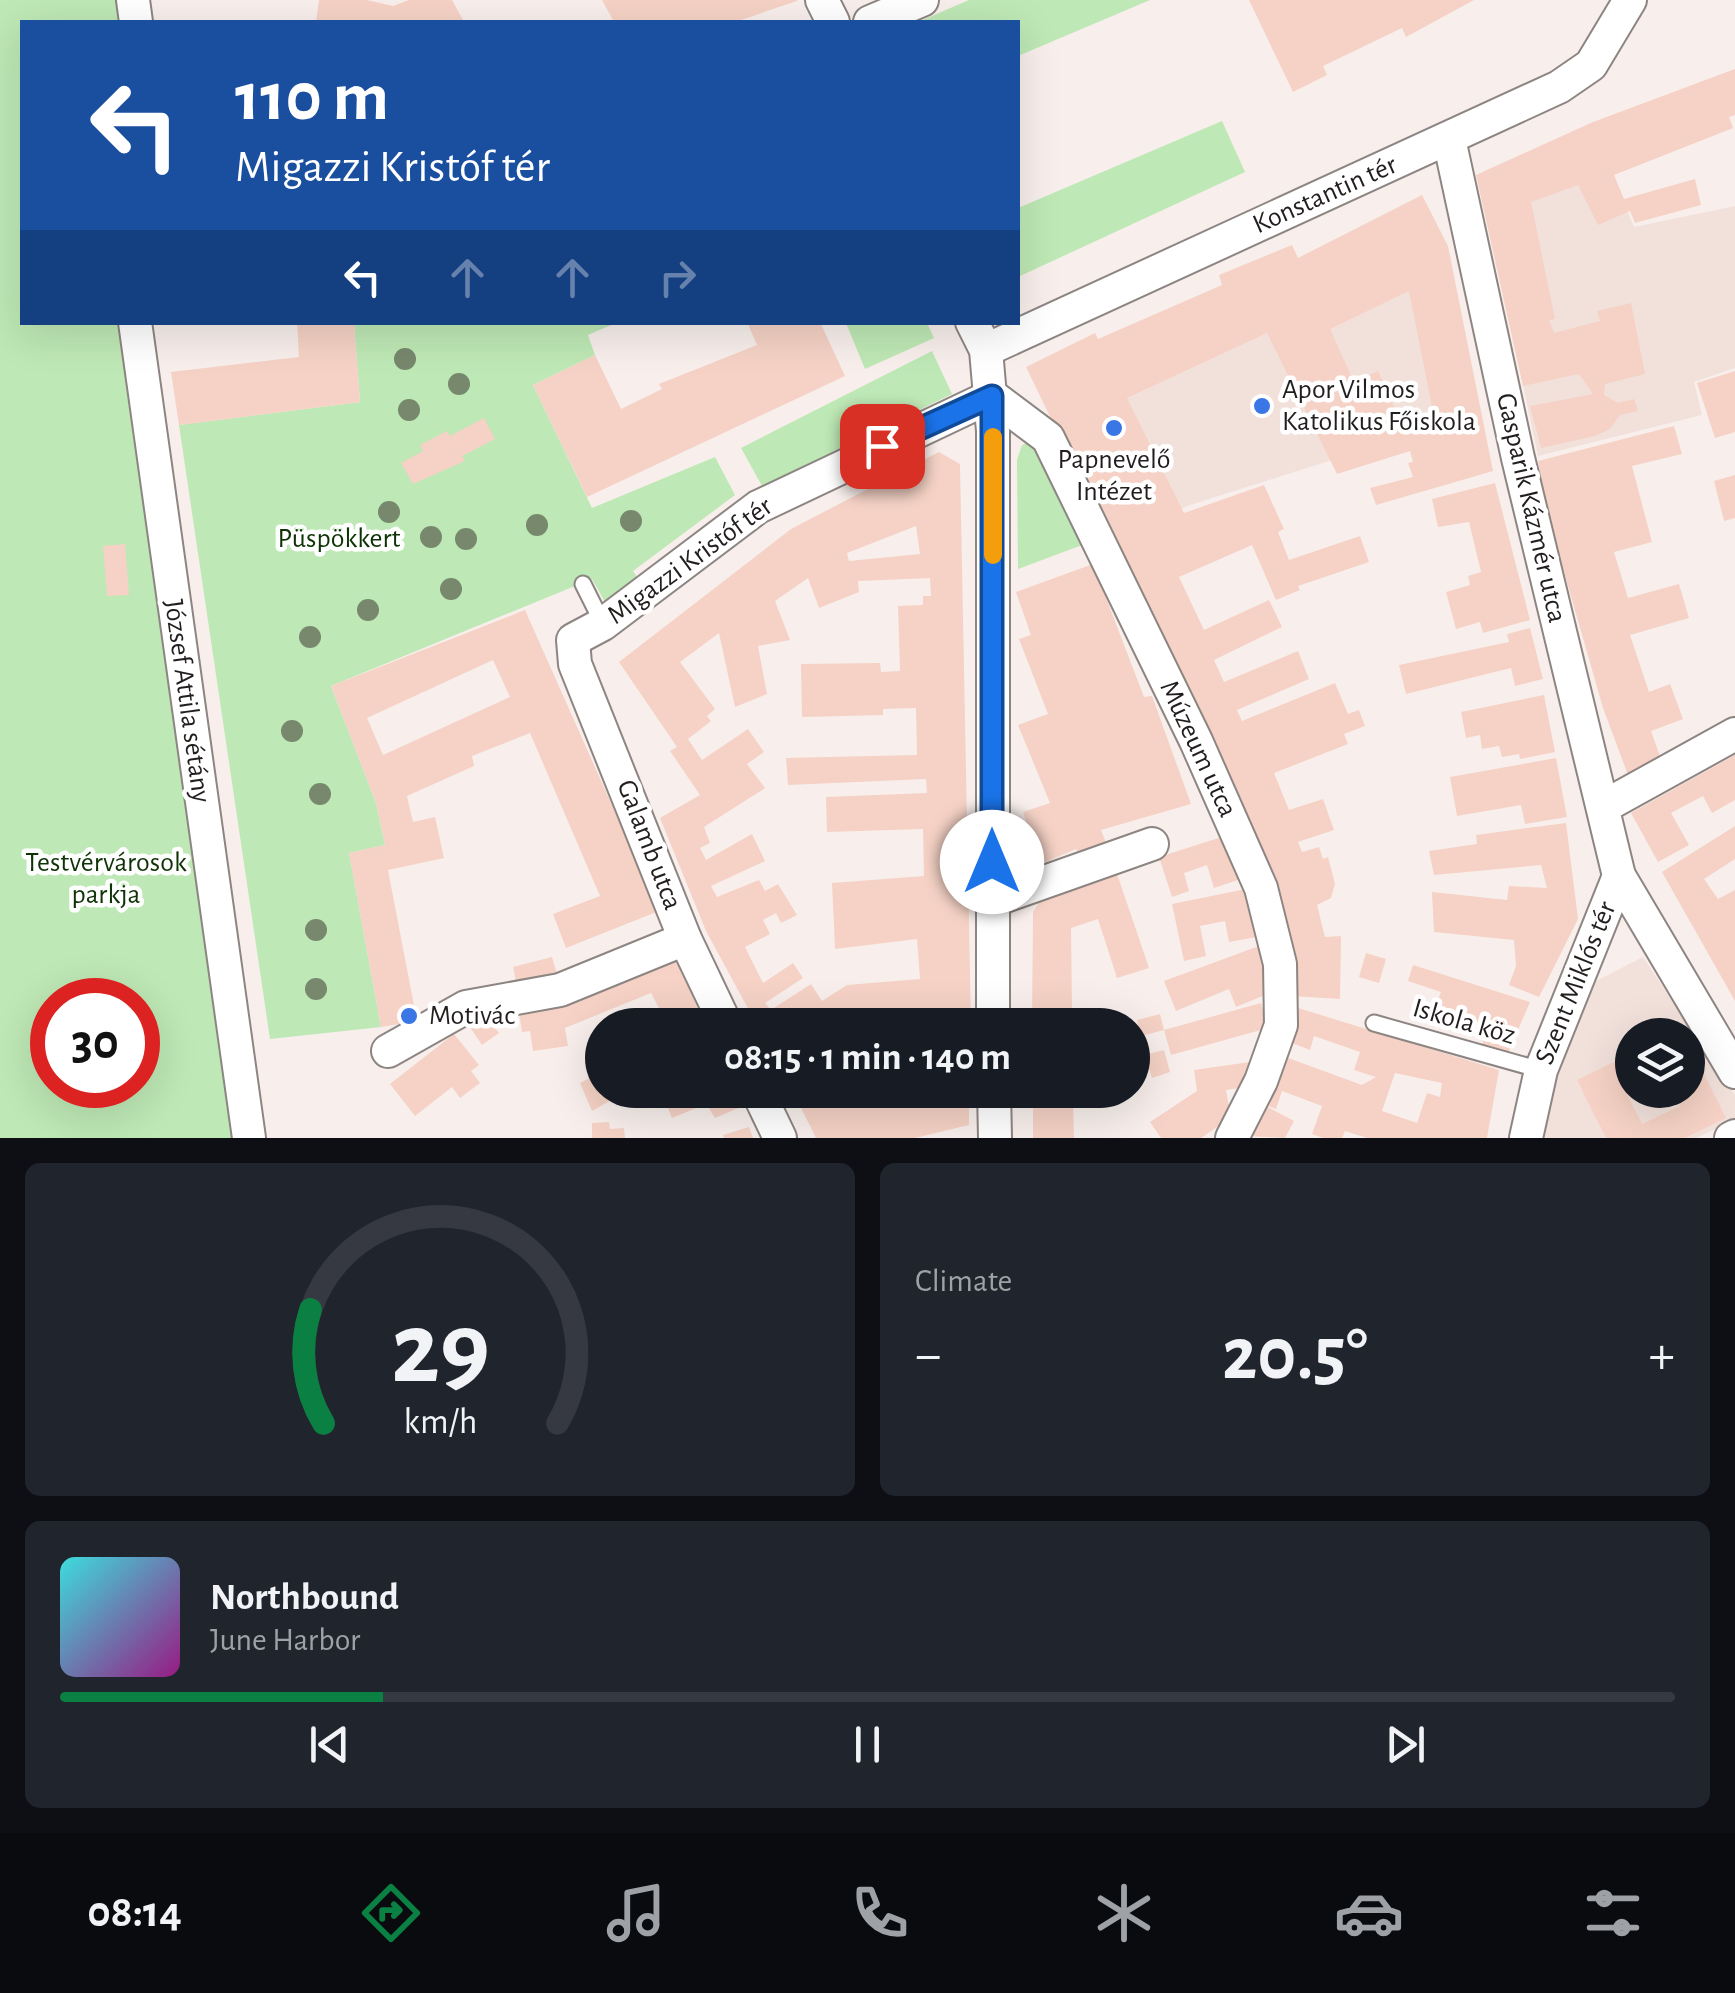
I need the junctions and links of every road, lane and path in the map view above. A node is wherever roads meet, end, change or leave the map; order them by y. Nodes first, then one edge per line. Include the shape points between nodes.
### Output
1 (922, 0) edge
2 (1630, 0) edge
3 (875, 20) edge
4 (1450, 139) junction
5 (1020, 319) edge
6 (135, 325) edge
7 (1005, 325) edge
8 (979, 336) edge
9 (992, 396) junction
10 (583, 584) dead end
11 (602, 624) junction
12 (575, 664) joint
13 (1735, 734) edge
14 (1603, 807) junction
15 (1152, 844) dead end
16 (1619, 876) junction
17 (992, 900) junction
18 (685, 939) junction
19 (718, 1008) edge
20 (994, 1008) edge
21 (1374, 1023) dead end
22 (388, 1051) dead end
23 (1540, 1070) junction
24 (1735, 1072) edge
25 (766, 1108) edge
26 (994, 1108) edge
27 (249, 1138) edge
28 (780, 1138) edge
29 (995, 1138) edge
30 (1232, 1138) edge
31 (1526, 1138) edge

1 - 3 street
2 - 4 street, Konstantin tér via 1590,65
4 - 5 street, Konstantin tér
4 - 14 street, Gasparik Kázmér utca
6 - 27 street, József Attila sétány
7 - 8 street, Konstantin tér
8 - 9 street
9 - 11 street, Migazzi Kristóf tér via 758,508
9 - 17 street
9 - 30 street, Múzeum utca via 1048,438 1261,888 1280,964 1281,1025
10 - 11 lane
11 - 12 street, Migazzi Kristóf tér via 573,640
12 - 18 street, Galamb utca
13 - 14 street
14 - 16 street, Gasparik Kázmér utca
15 - 17 street
16 - 23 street, Szent Miklós tér
16 - 24 street, Szent Miklós tér
17 - 20 street
18 - 19 street, Galamb utca
18 - 22 street via 560,990 466,1008
21 - 23 lane, Iskola köz
23 - 31 street, Szent Miklós tér
25 - 28 street
26 - 29 street

